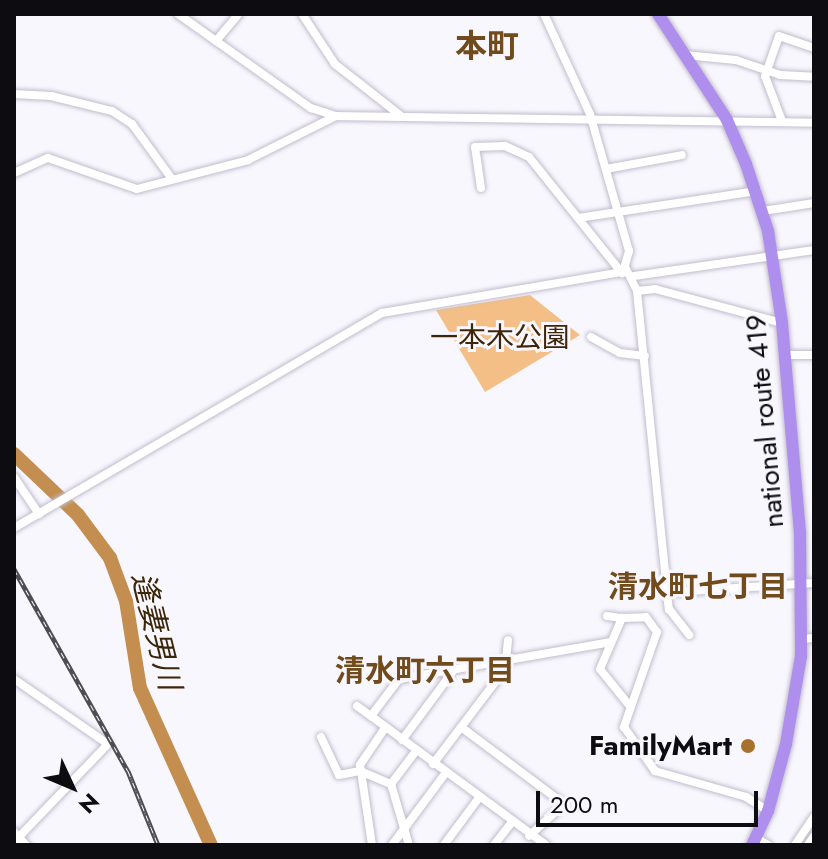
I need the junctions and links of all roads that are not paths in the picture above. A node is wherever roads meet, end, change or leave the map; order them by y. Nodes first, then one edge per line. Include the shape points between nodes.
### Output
1 (178, 14) edge
2 (239, 14) edge
3 (302, 14) edge
4 (544, 14) edge
5 (658, 14) edge
6 (216, 41) junction
7 (814, 48) edge
8 (685, 55) junction
9 (767, 69) junction
10 (814, 77) edge
11 (14, 94) edge
12 (336, 116) junction
13 (401, 116) junction
14 (591, 118) junction
15 (727, 120) junction
16 (782, 121) junction
17 (814, 123) edge
18 (682, 155) dead end
19 (606, 169) junction
20 (14, 173) edge
21 (172, 179) junction
22 (481, 188) dead end
23 (757, 191) junction
24 (814, 203) edge
25 (763, 211) junction
26 (618, 212) junction
27 (578, 218) junction
28 (814, 250) edge
29 (773, 256) junction
30 (624, 271) junction
31 (634, 276) junction
32 (637, 291) junction
33 (782, 323) junction
34 (591, 337) dead end
35 (784, 355) junction
36 (814, 355) edge
37 (645, 356) junction
38 (14, 477) edge
39 (39, 514) junction
40 (14, 528) edge
41 (807, 582) edge
42 (668, 587) junction
43 (607, 616) dead end
44 (622, 618) junction
45 (689, 635) dead end
46 (808, 638) edge
47 (508, 640) dead end
48 (610, 642) junction
49 (509, 659) junction
50 (454, 670) junction
51 (14, 679) edge
52 (629, 705) junction
53 (357, 706) dead end
54 (371, 716) junction
55 (461, 727) junction
56 (385, 728) junction
57 (321, 737) dead end
58 (402, 740) junction
59 (416, 751) junction
60 (433, 764) junction
61 (360, 771) junction
62 (445, 774) junction
63 (391, 784) junction
64 (478, 799) junction
65 (768, 811) junction
66 (814, 817) edge
67 (511, 823) junction
68 (404, 828) junction
69 (529, 836) junction
70 (814, 836) edge
71 (16, 837) edge
72 (759, 843) edge
73 (26, 845) edge
74 (372, 845) edge
75 (392, 845) edge
76 (409, 845) edge
77 (444, 845) edge
78 (494, 845) edge
79 (546, 845) edge
80 (795, 845) edge
81 (808, 845) edge

1 - 6 street
2 - 6 street
3 - 13 street via 335,64
4 - 14 street
5 - 8 highway, national route 419
6 - 12 street via 311,108
7 - 9 street via 779,36
8 - 9 street
8 - 15 highway, national route 419
9 - 10 street
9 - 16 street
11 - 21 street via 75,100 112,111 132,124
12 - 13 street
12 - 21 street via 248,160
13 - 14 street
14 - 15 street
14 - 19 street
15 - 16 street
15 - 23 highway, national route 419
16 - 17 street
18 - 19 street
19 - 26 street
20 - 21 street via 48,158 137,189
22 - 27 street via 475,147 505,146 529,157
23 - 25 highway, national route 419
23 - 26 street
24 - 25 street
25 - 29 highway, national route 419
26 - 27 street
26 - 30 street via 629,251
27 - 30 street
28 - 29 street
29 - 31 street
29 - 33 highway, national route 419
30 - 31 street
30 - 39 street via 382,313
31 - 32 street
32 - 33 street via 655,289
32 - 37 street
33 - 35 highway, national route 419
34 - 37 street via 620,353
35 - 36 street
35 - 41 highway, national route 419
37 - 42 street
38 - 39 street
39 - 40 street
41 - 42 street via 673,592
41 - 46 highway, national route 419
42 - 45 street via 669,609
43 - 44 street
44 - 48 street
44 - 52 street via 646,617 657,632
46 - 65 highway, national route 419
47 - 49 street
48 - 49 street
48 - 52 street via 600,669
49 - 50 street
49 - 55 street
50 - 54 street via 399,679
50 - 58 street
51 - 71 street via 108,744
52 - 65 street via 623,724 655,771 746,797
53 - 54 street
54 - 56 street
55 - 60 street
55 - 69 street via 564,804
56 - 58 street
56 - 61 street
57 - 61 street via 339,775
58 - 59 street
59 - 60 street
59 - 63 street
60 - 62 street
61 - 63 street
61 - 74 street
62 - 64 street
62 - 68 street
63 - 68 street
64 - 67 street
64 - 77 street
65 - 72 highway, national route 419
66 - 80 street
67 - 69 street
67 - 78 street
68 - 75 street
68 - 76 street
69 - 79 street
70 - 81 street
71 - 73 street

